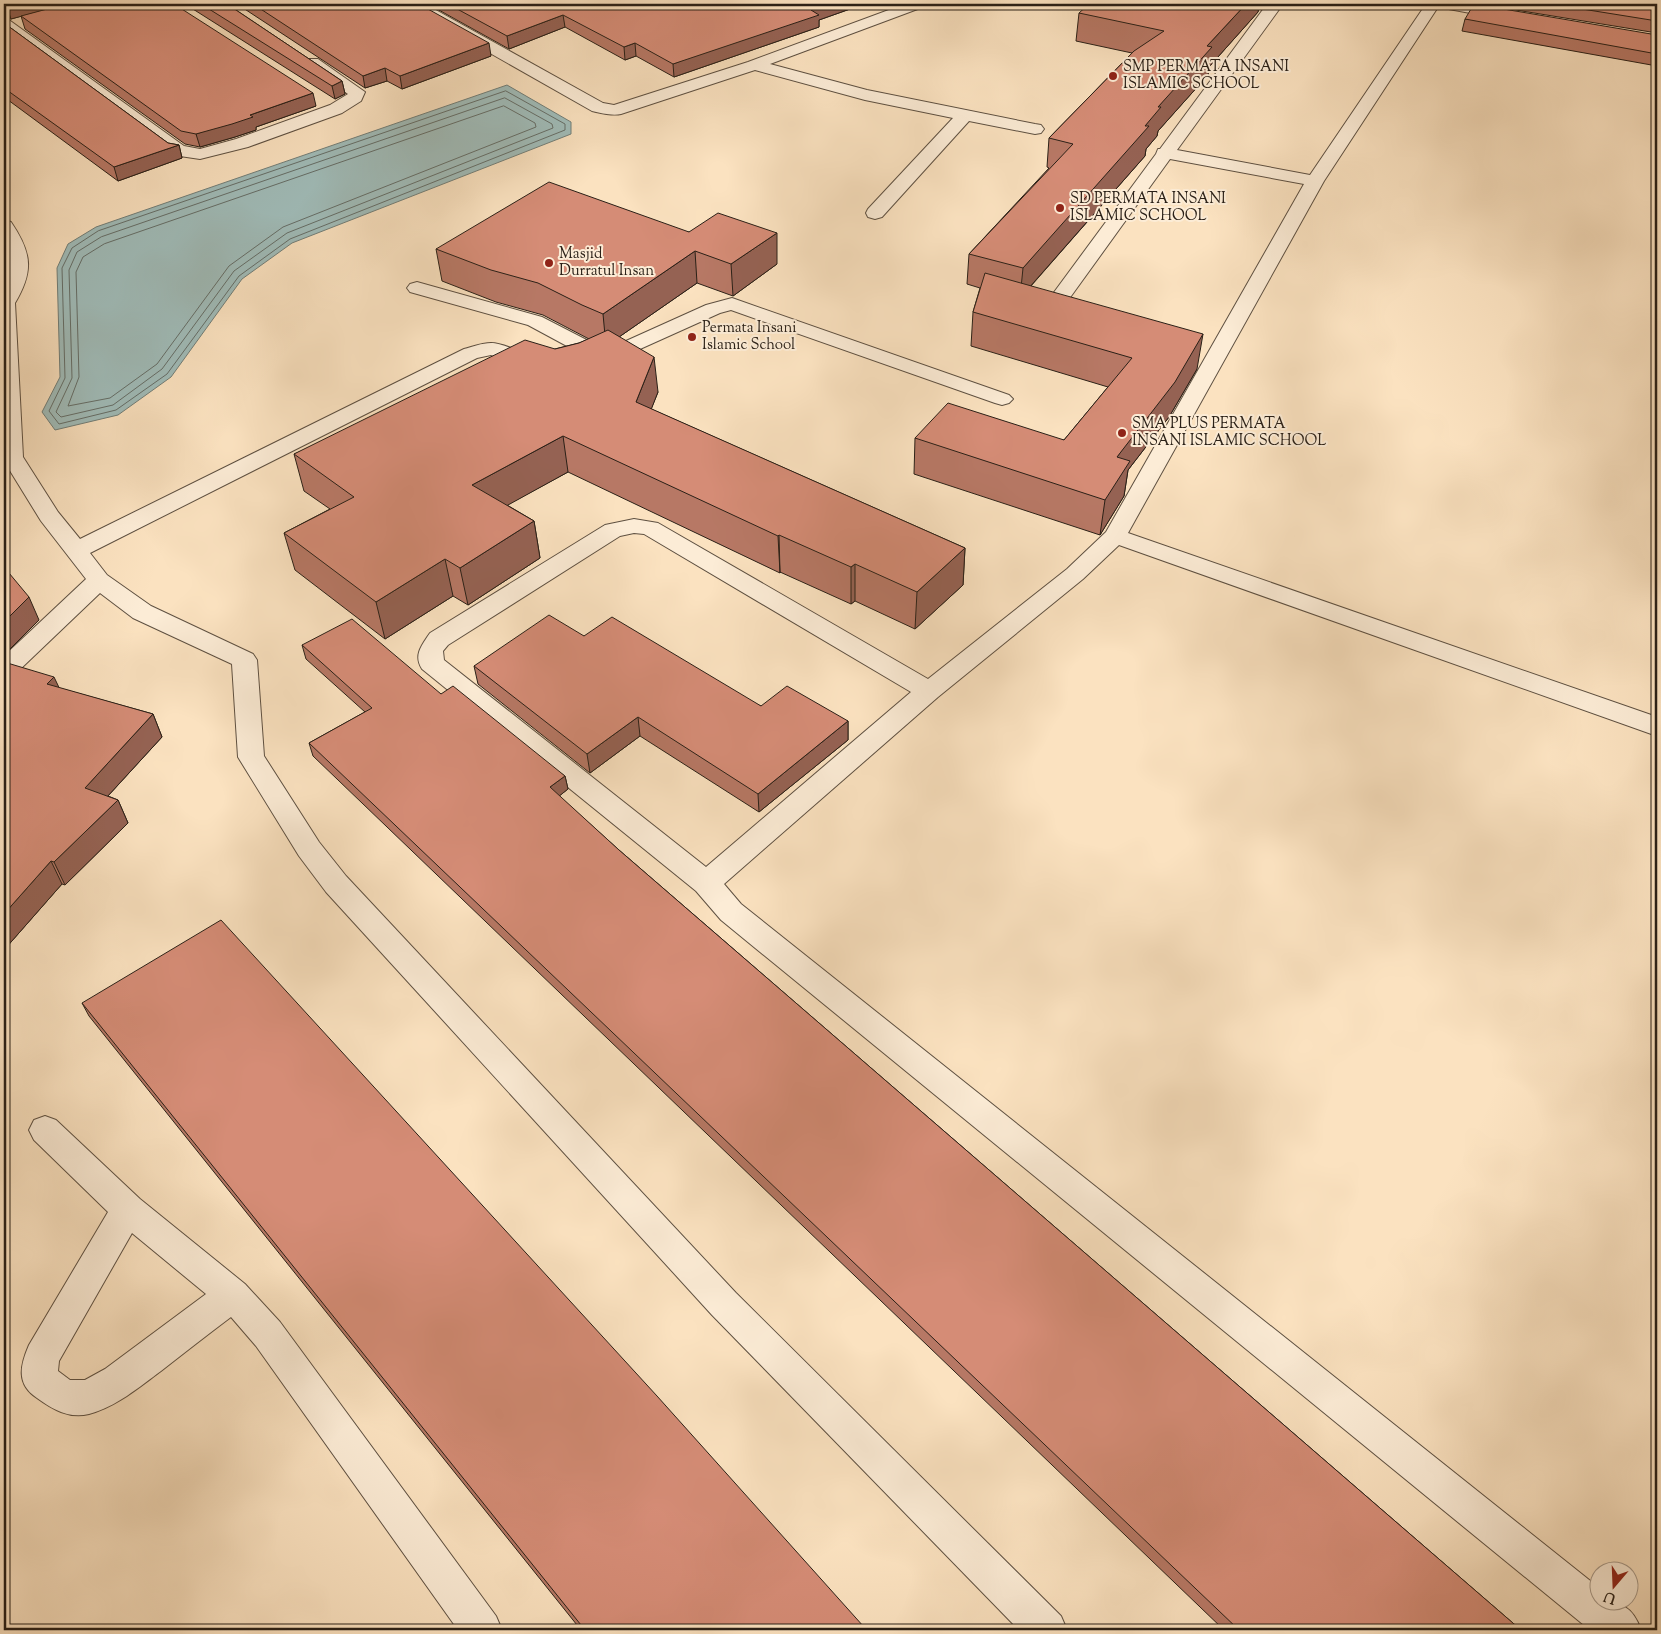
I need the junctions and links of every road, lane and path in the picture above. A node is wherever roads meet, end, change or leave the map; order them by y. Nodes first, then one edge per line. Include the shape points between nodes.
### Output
1 (414, 4) edge
2 (918, 4) edge
3 (1275, 4) edge
4 (1433, 4) edge
5 (1443, 4) edge
6 (1521, 17) edge
7 (27, 22) edge
8 (5, 26) edge
9 (299, 54) edge
10 (754, 65) junction
11 (321, 99) dead end
12 (336, 109) junction
13 (965, 115) junction
14 (1035, 128) dead end
15 (1164, 153) junction
16 (1315, 181) junction
17 (875, 213) dead end
18 (4, 226) edge
19 (417, 288) dead end
20 (1062, 295) edge
21 (4, 304) edge
22 (605, 358) junction
23 (584, 369) edge
24 (550, 375) edge
25 (1002, 399) dead end
26 (1115, 536) junction
27 (75, 550) junction
28 (99, 580) junction
29 (4, 670) edge
30 (929, 691) junction
31 (1657, 727) edge
32 (706, 883) junction
33 (46, 1130) dead end
34 (128, 1209) junction
35 (233, 1295) junction
36 (482, 1630) edge
37 (1047, 1630) edge
38 (1621, 1630) edge

1 - 10 street via 606,109 623,109
2 - 10 street
3 - 15 street
4 - 16 street
5 - 6 street
7 - 8 street
8 - 12 street via 179,151 190,154 226,148
9 - 12 street via 357,92 355,97
10 - 13 street via 865,95
11 - 12 street
13 - 14 street
13 - 17 street
15 - 16 street
15 - 20 street
16 - 26 street
18 - 21 street via 19,255 19,278
19 - 22 street via 535,321
21 - 27 street via 12,457
22 - 23 street
22 - 25 street via 713,309 732,304
24 - 27 street via 492,349 471,353
26 - 30 street via 1074,574
26 - 31 street
27 - 28 street
28 - 29 street
28 - 37 street via 142,612 244,660 251,757 309,849 336,884 724,1304
30 - 32 street
30 - 32 street via 650,528 634,526 613,530 439,639 431,650 431,663
32 - 38 street via 731,912
33 - 34 street
34 - 35 street
34 - 35 street via 42,1357 39,1379 65,1397 88,1397 118,1381
35 - 36 street via 268,1334

